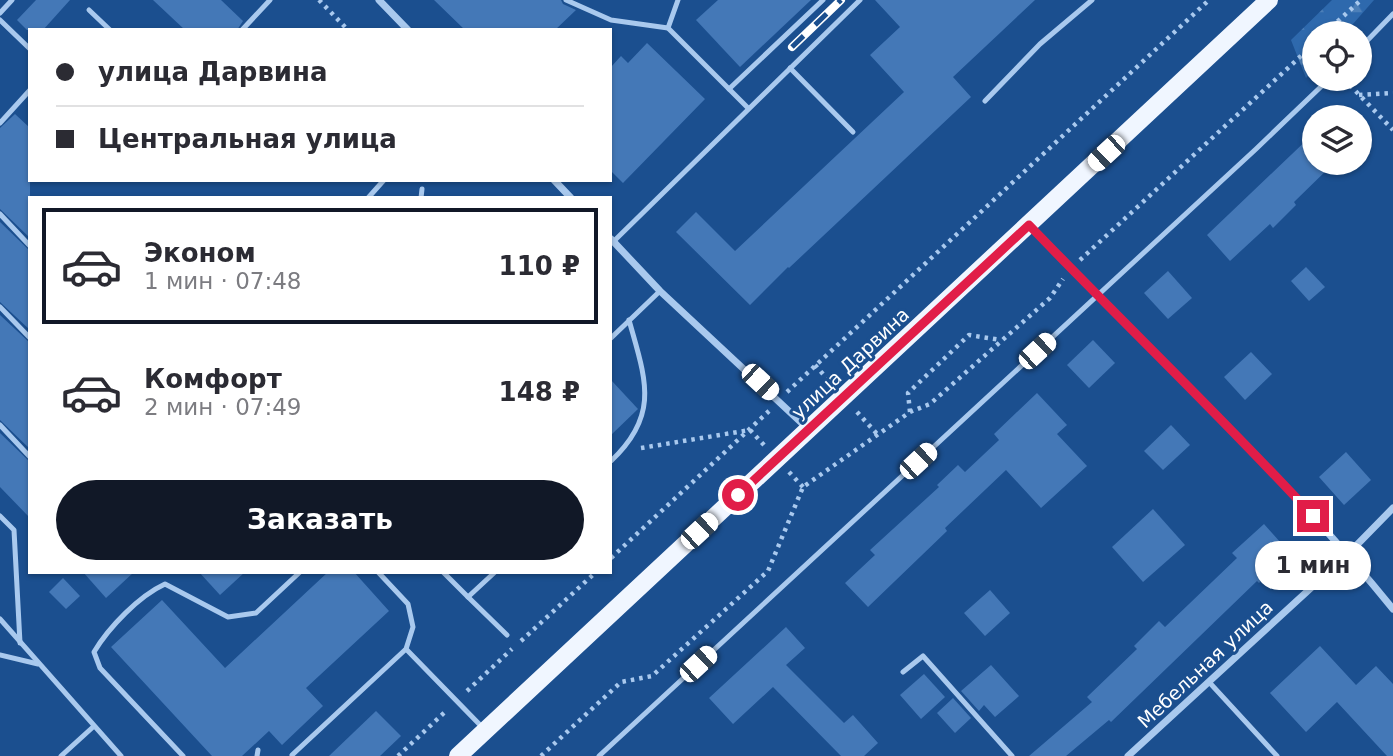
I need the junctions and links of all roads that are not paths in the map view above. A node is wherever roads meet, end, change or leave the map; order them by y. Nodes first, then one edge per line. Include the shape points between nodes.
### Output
1 (12, 0) edge
2 (270, 0) edge
3 (379, 0) edge
4 (566, 0) edge
5 (678, 0) edge
6 (823, 0) edge
7 (860, 0) edge
8 (1092, 0) edge
9 (1261, 3) edge
10 (89, 10) dead end
11 (0, 13) edge
12 (1393, 14) edge
13 (0, 20) edge
14 (108, 28) edge
15 (244, 28) edge
16 (406, 28) edge
17 (668, 28) junction
18 (1372, 36) edge
19 (28, 47) edge
20 (790, 68) junction
21 (729, 89) junction
22 (1316, 91) edge
23 (28, 92) edge
24 (985, 101) dead end
25 (748, 108) junction
26 (0, 123) edge
27 (853, 132) dead end
28 (382, 182) edge
29 (557, 182) edge
30 (422, 189) dead end
31 (370, 196) edge
32 (421, 196) edge
33 (569, 196) edge
34 (0, 214) edge
35 (1029, 225) junction
36 (612, 241) edge
37 (28, 244) edge
38 (660, 290) junction
39 (1097, 296) junction
40 (0, 307) edge
41 (629, 320) junction
42 (28, 336) edge
43 (612, 337) edge
44 (0, 425) edge
45 (809, 430) junction
46 (28, 455) edge
47 (612, 460) edge
48 (1393, 508) edge
49 (0, 516) edge
50 (1348, 554) junction
51 (298, 574) edge
52 (380, 574) edge
53 (445, 574) edge
54 (493, 574) edge
55 (468, 597) junction
56 (1393, 609) edge
57 (0, 619) edge
58 (507, 635) dead end
59 (20, 643) junction
60 (406, 649) junction
61 (0, 655) edge
62 (38, 664) junction
63 (903, 672) dead end
64 (1209, 682) junction
65 (93, 727) junction
66 (486, 730) junction
67 (292, 755) edge
68 (61, 756) edge
69 (121, 756) edge
70 (183, 756) edge
71 (458, 756) edge
72 (599, 756) edge
73 (1012, 756) edge
74 (1128, 756) edge
75 (1277, 756) edge

1 - 11 lane
2 - 15 lane
3 - 16 street
4 - 17 lane via 611,20
5 - 17 lane
6 - 21 lane
7 - 20 lane
8 - 24 lane via 1040,44
9 - 35 main road, улица Дарвина
10 - 14 lane
12 - 18 lane
13 - 19 lane
17 - 21 lane
20 - 25 lane
20 - 27 lane
21 - 25 lane
22 - 39 lane
23 - 26 lane
25 - 36 lane
28 - 31 lane
29 - 33 street
30 - 32 lane
34 - 37 lane
35 - 39 street
35 - 45 main road, улица Дарвина
36 - 38 street
38 - 41 lane
38 - 45 street
39 - 50 street via 1224,421
39 - 72 lane
40 - 42 lane
41 - 43 lane
41 - 47 lane via 645,378 644,414
44 - 46 lane
45 - 66 main road, улица Дарвина
48 - 50 street, Мебельная улица
49 - 59 lane via 14,530
50 - 56 street
50 - 64 street, Мебельная улица
51 - 70 lane via 256,613 228,617 165,584 105,633 94,652 100,668
52 - 60 lane via 408,604 413,627
53 - 55 lane
54 - 55 lane
55 - 58 lane
57 - 59 lane
59 - 62 lane
60 - 66 lane
60 - 67 lane
61 - 62 lane
62 - 65 lane
63 - 73 lane via 923,656
64 - 74 street, Мебельная улица
64 - 75 lane
65 - 68 lane
65 - 69 lane
66 - 71 main road, улица Дарвина

